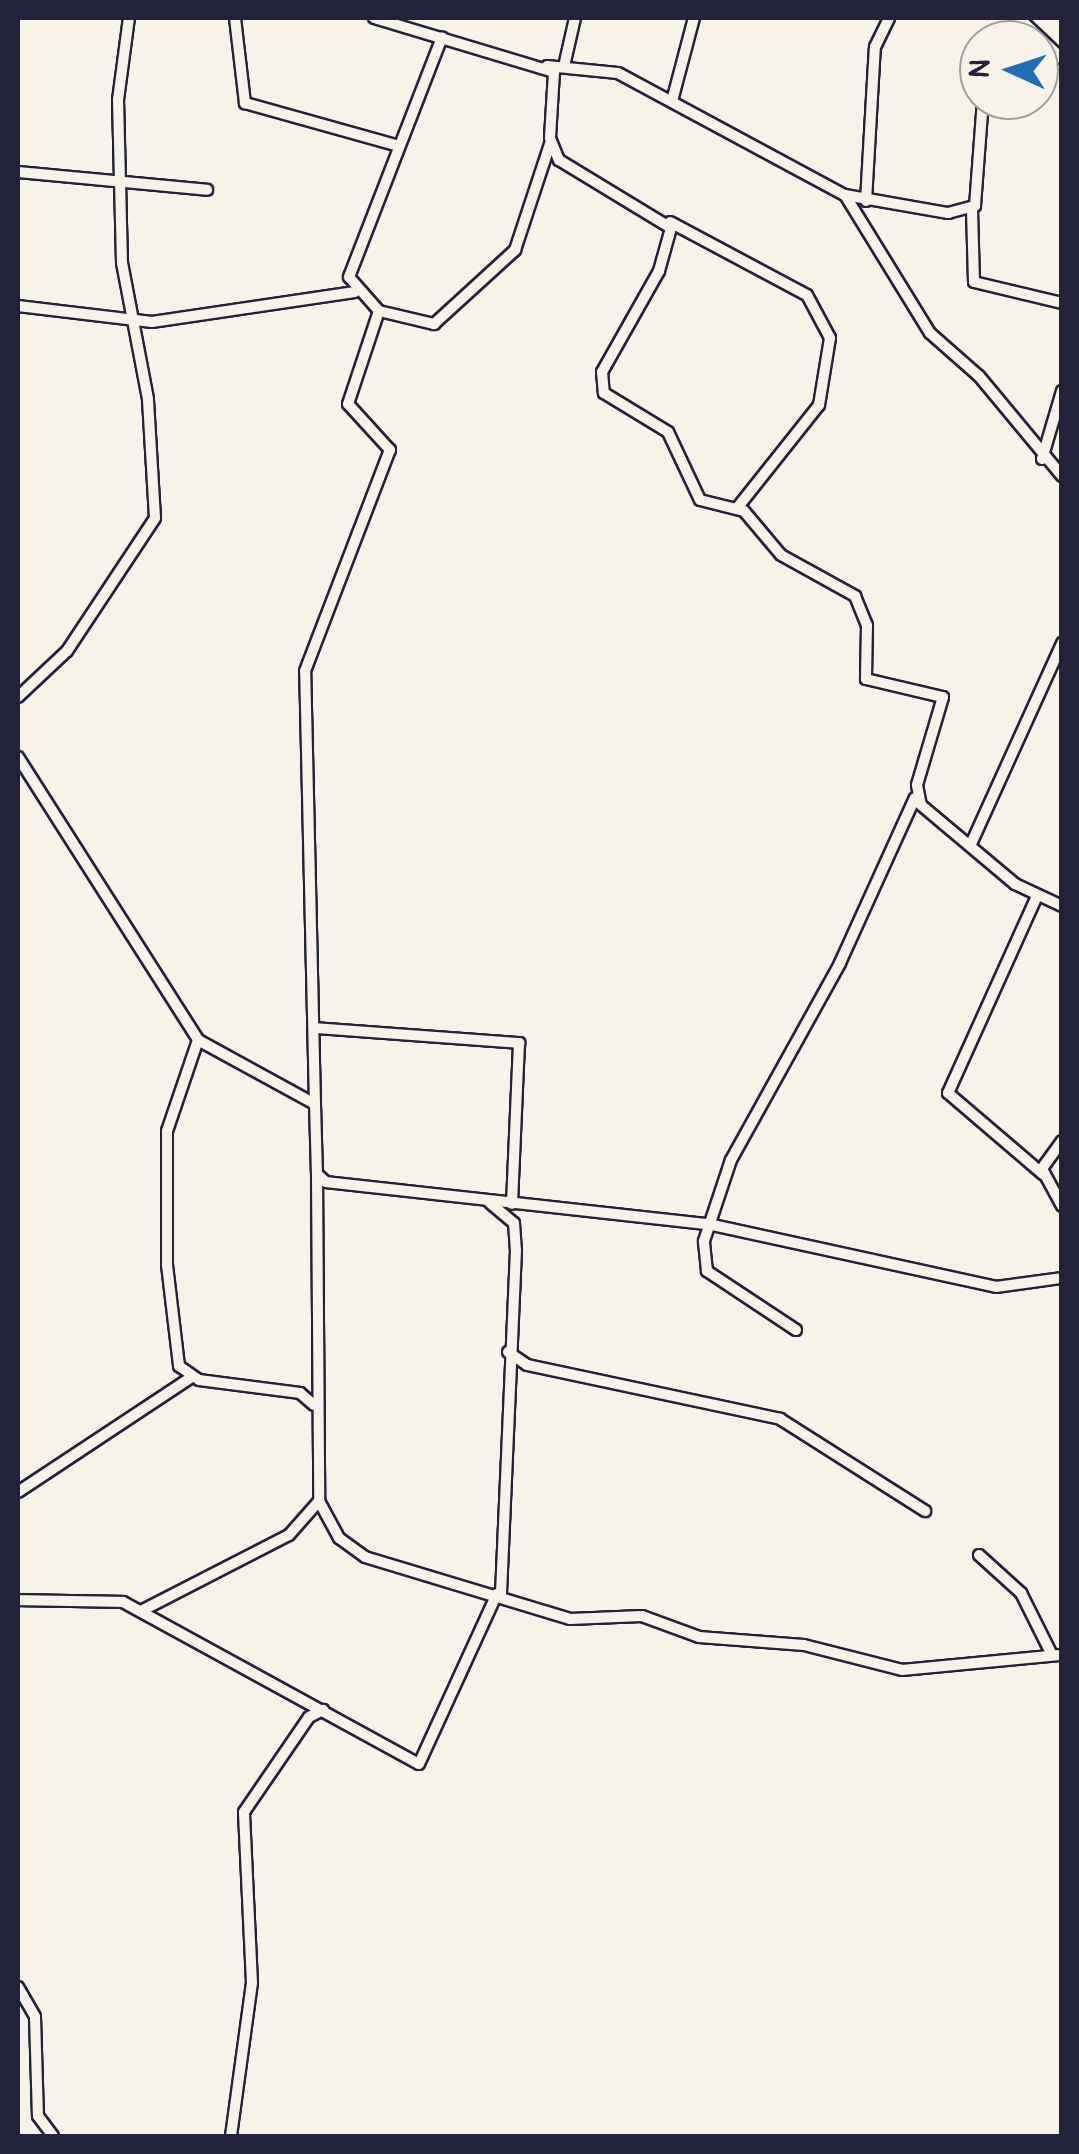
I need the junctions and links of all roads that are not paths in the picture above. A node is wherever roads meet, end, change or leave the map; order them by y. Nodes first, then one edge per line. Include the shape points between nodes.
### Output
1 (129, 18) edge
2 (235, 18) edge
3 (374, 18) edge
4 (575, 18) edge
5 (694, 18) edge
6 (888, 18) edge
7 (1019, 18) edge
8 (442, 37) junction
9 (1062, 59) edge
10 (566, 62) junction
11 (547, 66) junction
12 (672, 100) junction
13 (981, 120) edge
14 (550, 144) junction
15 (399, 146) junction
16 (18, 172) edge
17 (120, 181) junction
18 (206, 190) dead end
19 (845, 195) junction
20 (866, 201) junction
21 (972, 210) junction
22 (670, 222) junction
23 (355, 292) junction
24 (1062, 303) edge
25 (18, 306) edge
26 (379, 310) junction
27 (136, 322) junction
28 (1062, 391) edge
29 (1042, 460) junction
30 (1062, 476) edge
31 (737, 508) junction
32 (1062, 642) edge
33 (18, 697) edge
34 (18, 757) edge
35 (916, 792) junction
36 (971, 844) junction
37 (1037, 896) junction
38 (1062, 906) edge
39 (315, 1028) junction
40 (198, 1040) junction
41 (315, 1104) junction
42 (1062, 1141) edge
43 (317, 1174) junction
44 (1043, 1174) junction
45 (489, 1203) junction
46 (518, 1205) junction
47 (1062, 1206) edge
48 (514, 1222) junction
49 (708, 1224) junction
50 (1062, 1278) edge
51 (796, 1330) dead end
52 (508, 1352) junction
53 (521, 1362) junction
54 (179, 1366) junction
55 (508, 1374) junction
56 (192, 1377) junction
57 (166, 1386) junction
58 (314, 1405) junction
59 (18, 1492) edge
60 (319, 1502) junction
61 (925, 1510) dead end
62 (304, 1526) junction
63 (331, 1528) junction
64 (978, 1555) dead end
65 (499, 1594) junction
66 (18, 1600) edge
67 (140, 1611) junction
68 (1057, 1655) edge
69 (323, 1710) junction
70 (18, 1987) edge
71 (53, 2136) edge
72 (231, 2136) edge

1 - 17 street
2 - 15 street via 245,103
3 - 8 street
4 - 10 street
5 - 12 street
6 - 20 street via 875,47
7 - 9 street
8 - 11 street
8 - 15 street
10 - 11 street
10 - 12 street via 603,67
11 - 14 street via 559,84
12 - 19 street
13 - 21 street
14 - 22 street via 568,169
14 - 26 street via 515,250 434,324
15 - 23 street via 351,268
16 - 17 street
17 - 18 street
17 - 27 street
19 - 20 street
19 - 29 street via 930,333 979,376
20 - 21 street
21 - 24 street via 974,282
22 - 31 street via 664,258 600,387 668,432 700,500
22 - 31 street via 807,295 830,338 820,404
23 - 26 street
23 - 27 street
25 - 27 street
26 - 39 street via 348,404 390,450 305,670
27 - 33 street via 155,518 67,651
28 - 29 street
29 - 30 street
31 - 35 street via 781,555 855,596 867,625 866,679 943,698
32 - 36 street
34 - 40 street
35 - 36 street
35 - 49 street via 840,963 731,1160
36 - 37 street
37 - 38 street
37 - 44 street via 948,1092
39 - 41 street
39 - 46 street via 519,1043
40 - 41 street
40 - 54 street via 167,1131 167,1265
41 - 43 street
42 - 44 street via 1043,1158
43 - 45 street via 344,1186
43 - 58 street
44 - 47 street
45 - 46 street
45 - 48 street
46 - 48 street
46 - 49 street
48 - 52 street
49 - 50 street via 971,1283
49 - 51 street via 703,1267
52 - 53 street
52 - 55 street
53 - 55 street
53 - 61 street via 780,1419
54 - 56 street
54 - 57 street
55 - 65 street
56 - 57 street
56 - 58 street via 300,1392
57 - 59 street
58 - 60 street
60 - 62 street
60 - 63 street
62 - 63 street
62 - 67 street
63 - 65 street via 365,1556
64 - 68 street via 1021,1593
65 - 68 street via 594,1624 642,1616 699,1637 804,1645 902,1670
65 - 69 street via 425,1762 398,1757
66 - 67 street via 112,1600
67 - 69 street
69 - 72 street via 309,1716 244,1812 252,1983
70 - 71 street via 36,2017 38,2116

